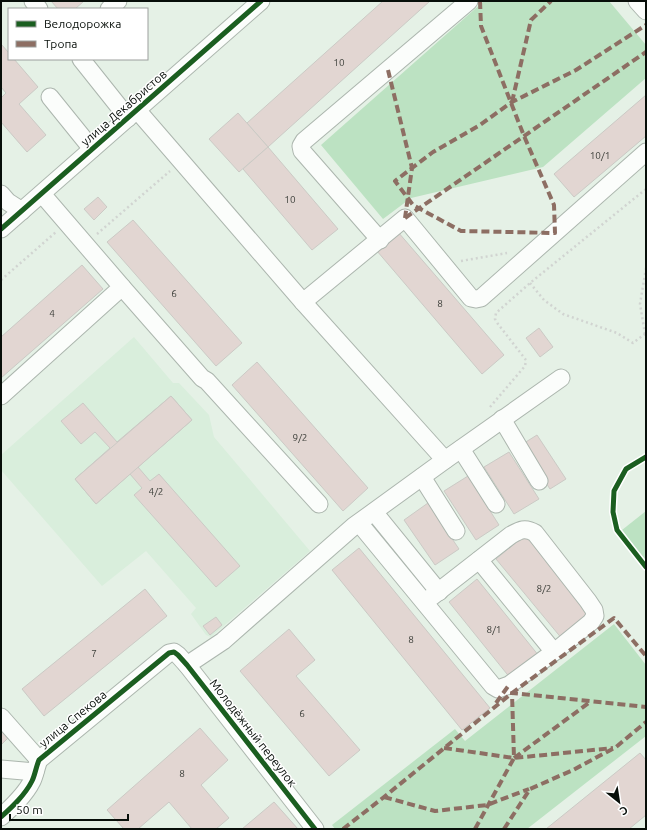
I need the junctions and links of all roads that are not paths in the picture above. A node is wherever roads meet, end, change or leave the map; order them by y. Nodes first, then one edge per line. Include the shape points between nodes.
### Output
1 (118, 1) edge
2 (261, 1) edge
3 (469, 1) edge
4 (637, 1) edge
5 (110, 8) edge
6 (646, 11) edge
7 (82, 60) edge
8 (50, 97) dead end
9 (132, 114) junction
10 (92, 149) junction
11 (646, 152) edge
12 (1, 194) edge
13 (42, 194) junction
14 (22, 211) junction
15 (1, 229) edge
16 (380, 240) junction
17 (122, 287) junction
18 (303, 302) junction
19 (561, 378) dead end
20 (1, 396) edge
21 (502, 420) junction
22 (461, 449) junction
23 (445, 460) junction
24 (422, 477) junction
25 (539, 481) dead end
26 (319, 504) dead end
27 (496, 504) dead end
28 (374, 512) junction
29 (360, 522) junction
30 (456, 531) dead end
31 (479, 560) junction
32 (439, 592) junction
33 (425, 602) junction
34 (174, 652) joint
35 (554, 652) junction
36 (188, 665) junction
37 (1, 717) edge
38 (37, 766) junction
39 (1, 770) edge
40 (1, 817) edge
41 (315, 829) edge

1 - 5 street
2 - 9 street, улица Декабристов
3 - 16 street via 304,141 302,146 302,151
4 - 6 street
7 - 9 street
8 - 10 street
9 - 10 street, улица Декабристов
9 - 18 street via 181,162
10 - 13 street, улица Декабристов
11 - 16 street via 481,298 471,298 405,218
12 - 14 street
13 - 14 street, улица Декабристов
13 - 17 street
14 - 15 street, улица Декабристов
16 - 18 street
17 - 20 street
17 - 26 street
18 - 23 street
19 - 21 street
21 - 22 street
21 - 25 street
22 - 23 street
22 - 27 street
23 - 24 street
24 - 28 street
24 - 30 street
28 - 29 street
28 - 32 street
29 - 33 street
29 - 36 street via 223,641
31 - 32 street
31 - 35 street
31 - 35 street via 522,529 534,533 594,610 595,616 591,622
32 - 33 street
33 - 35 street via 498,689 509,686
34 - 36 street, Молодёжный переулок
34 - 38 street, улица Спекова via 169,652
36 - 41 street, Молодёжный переулок
37 - 38 street
38 - 39 street
38 - 40 street, улица Спекова via 22,796

